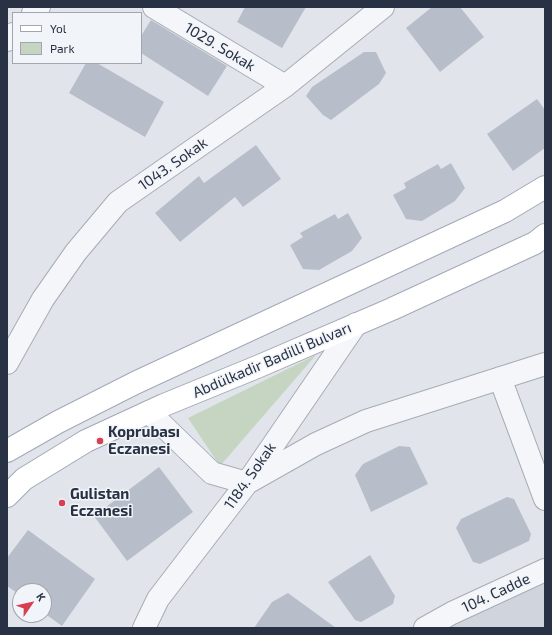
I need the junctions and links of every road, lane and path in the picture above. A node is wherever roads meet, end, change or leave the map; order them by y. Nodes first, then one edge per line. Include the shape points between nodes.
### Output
1 (154, 7) edge
2 (383, 7) edge
3 (285, 86) junction
4 (545, 187) edge
5 (545, 235) edge
6 (356, 324) junction
7 (7, 363) edge
8 (545, 364) edge
9 (500, 378) junction
10 (149, 412) junction
11 (7, 451) edge
12 (248, 483) junction
13 (7, 496) edge
14 (545, 499) edge
15 (545, 570) edge
16 (144, 628) edge
17 (426, 628) edge

1 - 3 street, 1029. Sokak
2 - 3 street, 1043. Sokak
3 - 7 street, 1043. Sokak via 118,202 76,252 42,300
4 - 11 main road via 505,211 135,382
5 - 6 main road, Abdülkadir Badilli Bulvarı via 535,243
6 - 10 main road, Abdülkadir Badilli Bulvarı
6 - 12 street, 1184. Sokak
8 - 9 street
9 - 12 street via 366,421 316,444
9 - 14 street
10 - 12 street via 212,473
10 - 13 main road, Abdülkadir Badilli Bulvarı via 86,441 24,479
12 - 16 street, 1184. Sokak via 158,599
15 - 17 street, 104. Cadde via 452,613

